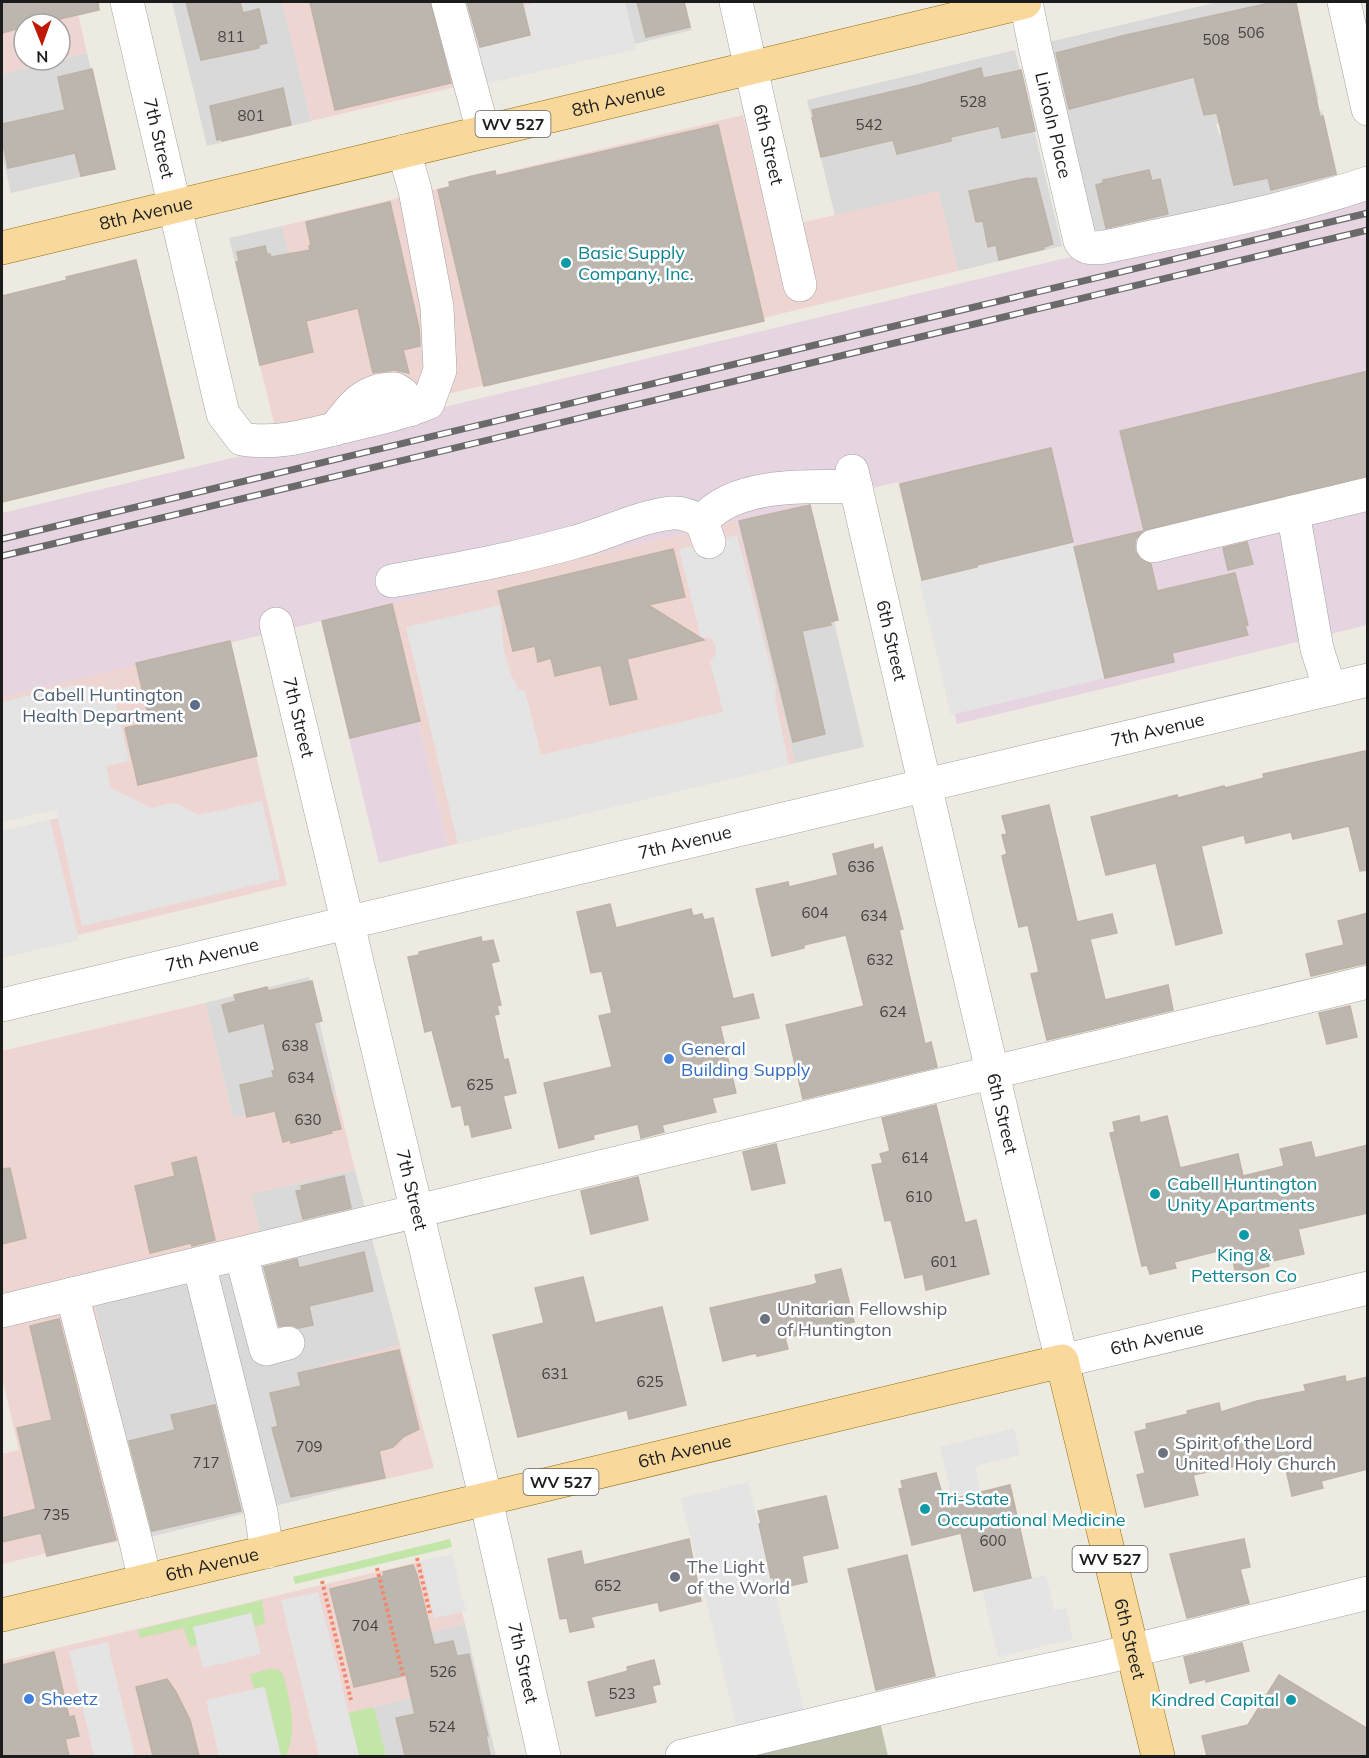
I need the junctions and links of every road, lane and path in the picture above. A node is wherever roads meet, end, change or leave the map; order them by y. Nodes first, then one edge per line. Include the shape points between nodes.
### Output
1 (127, 2) edge
2 (448, 2) edge
3 (736, 2) edge
4 (1026, 2) edge
5 (1344, 2) edge
6 (752, 67) junction
7 (1368, 109) edge
8 (483, 131) junction
9 (404, 151) junction
10 (1368, 183) edge
11 (175, 206) junction
12 (2, 248) edge
13 (800, 285) dead end
14 (1368, 494) edge
15 (1293, 512) junction
16 (1153, 546) dead end
17 (392, 581) dead end
18 (276, 624) dead end
19 (1368, 680) edge
20 (1330, 689) junction
21 (925, 786) junction
22 (347, 923) junction
23 (1368, 982) edge
24 (2, 1005) edge
25 (993, 1073) junction
26 (416, 1212) junction
27 (241, 1254) junction
28 (199, 1264) junction
29 (1368, 1288) edge
30 (72, 1294) junction
31 (2, 1311) edge
32 (288, 1343) dead end
33 (1062, 1361) junction
34 (486, 1500) junction
35 (267, 1552) junction
36 (417, 1558) dead end
37 (377, 1568) dead end
38 (145, 1581) junction
39 (322, 1581) dead end
40 (1368, 1593) edge
41 (430, 1613) dead end
42 (2, 1615) edge
43 (1132, 1650) junction
44 (403, 1675) dead end
45 (351, 1700) dead end
46 (544, 1756) edge
47 (682, 1756) edge
48 (1158, 1756) edge

1 - 11 street, 7th Street
2 - 8 street
3 - 6 street, 6th Street
4 - 6 main road, 8th Avenue / WV 527
4 - 10 street, Lincoln Place via 1074,218 1084,246 1105,247 1198,227
5 - 7 street
6 - 8 main road, 8th Avenue / WV 527
6 - 13 street, 6th Street
8 - 9 main road, 8th Avenue / WV 527
9 - 11 main road, 8th Avenue / WV 527
9 - 11 street, 7th Street via 437,307 440,370 428,403 290,440 242,439 223,414
11 - 12 main road, 8th Avenue / WV 527
14 - 15 street
15 - 16 street
15 - 20 street via 1317,649
17 - 21 street, 6th Street via 502,561 660,515 690,515 705,532 708,514 720,504 746,495 854,478
18 - 22 street, 7th Street
19 - 20 street, 7th Avenue
20 - 21 street, 7th Avenue
21 - 22 street, 7th Avenue
21 - 25 street, 6th Street
22 - 24 street, 7th Avenue
22 - 26 street, 7th Street
23 - 25 street
25 - 26 street
25 - 33 street, 6th Street
26 - 27 street
26 - 34 street, 7th Street
27 - 28 street
27 - 32 street via 266,1349
28 - 30 street
28 - 35 street via 261,1512
29 - 33 street, 6th Avenue
30 - 31 street
30 - 38 street
33 - 34 main road, 6th Avenue / WV 527
33 - 43 main road, 6th Street / WV 527
34 - 35 main road, 6th Avenue / WV 527
34 - 46 street, 7th Street
35 - 38 main road, 6th Avenue / WV 527
36 - 41 path
37 - 44 path
38 - 42 main road, 6th Avenue / WV 527
39 - 45 path
40 - 43 street
43 - 47 street
43 - 48 main road, 6th Street / WV 527

